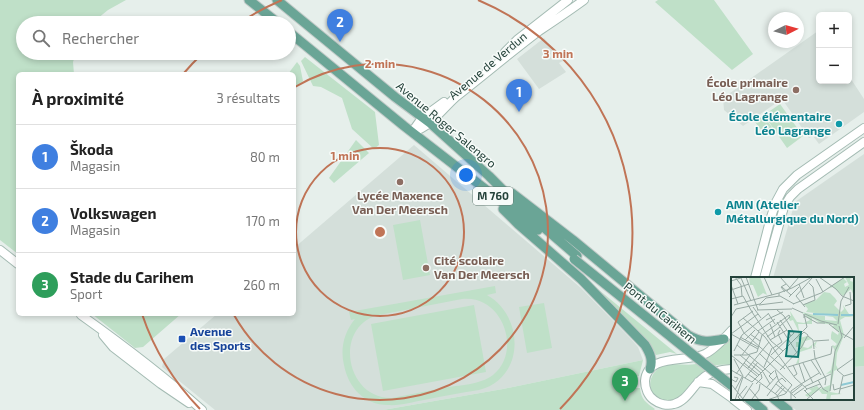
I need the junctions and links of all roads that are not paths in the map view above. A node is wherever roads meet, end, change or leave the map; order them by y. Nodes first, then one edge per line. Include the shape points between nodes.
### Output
1 (249, 0) edge
2 (277, 0) edge
3 (568, 0) edge
4 (584, 0) edge
5 (269, 16) edge
6 (296, 38) edge
7 (426, 121) junction
8 (864, 128) edge
9 (412, 132) junction
10 (864, 142) edge
11 (489, 176) junction
12 (790, 180) junction
13 (481, 187) junction
14 (798, 189) junction
15 (773, 210) junction
16 (782, 213) junction
17 (766, 233) junction
18 (776, 236) junction
19 (0, 250) edge
20 (576, 257) junction
21 (16, 262) edge
22 (755, 277) edge
23 (764, 277) edge
24 (82, 316) edge
25 (82, 316) edge
26 (731, 331) edge
27 (724, 339) junction
28 (650, 369) junction
29 (731, 369) edge
30 (731, 379) edge
31 (698, 382) junction
32 (731, 385) edge
33 (731, 397) edge
34 (735, 400) edge
35 (750, 400) edge
36 (758, 400) edge
37 (775, 400) edge
38 (199, 410) edge
39 (202, 410) edge
40 (747, 410) edge
41 (763, 410) edge
42 (771, 410) edge
43 (788, 410) edge

1 - 5 main road
2 - 7 main road, Avenue Roger Salengro / M 760
3 - 7 street, Avenue de Verdun via 517,40
4 - 7 street, Avenue de Verdun via 540,30
6 - 9 main road, Avenue Roger Salengro / M 760
7 - 9 street, Avenue de Verdun via 422,128
7 - 11 main road, Avenue Roger Salengro / M 760
8 - 12 street
9 - 13 main road, Avenue Roger Salengro / M 760
10 - 14 street
11 - 20 main road, Avenue Roger Salengro / M 760
11 - 27 main road via 573,240 688,335 705,342
12 - 14 street
12 - 15 street
13 - 20 main road, Avenue Roger Salengro / M 760
13 - 28 main road via 518,224 581,279 645,345 652,362
14 - 16 street via 787,201
15 - 16 street
15 - 17 street
16 - 18 street
17 - 18 street
17 - 22 street
18 - 23 street
19 - 21 street
20 - 30 main road, Pont du Carihem / M 760
20 - 32 main road, Pont du Carihem / M 760, bridge
24 - 38 street via 113,347
25 - 39 street via 144,361
26 - 27 street
27 - 28 street via 704,355 692,359 660,362
28 - 31 street via 646,377 646,389 654,400 662,404 671,405 679,402
29 - 31 street via 711,373
31 - 33 street via 712,384
34 - 40 street
35 - 41 main road
36 - 42 main road
37 - 43 main road

